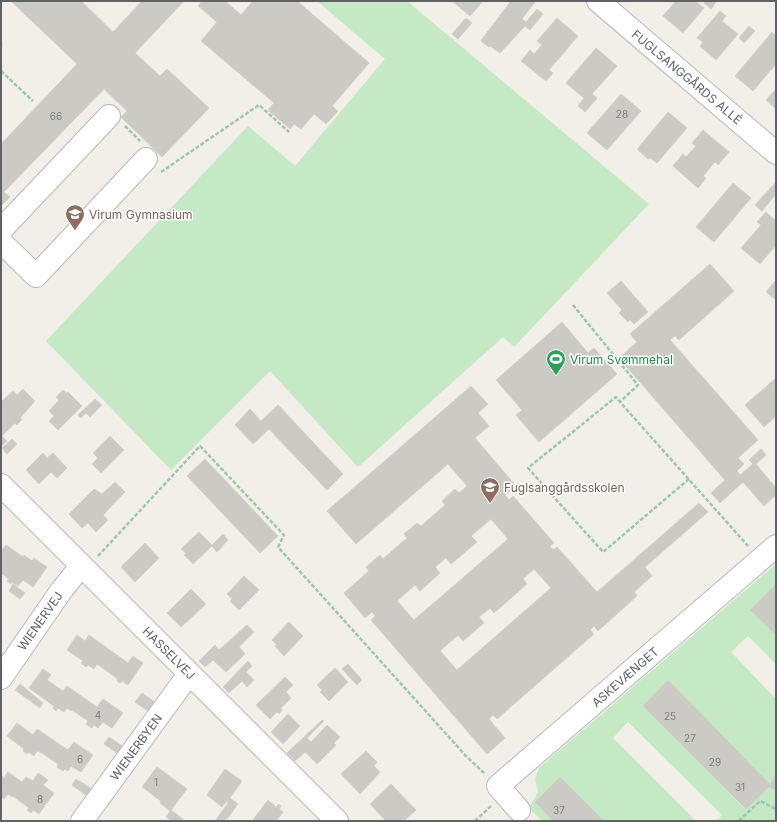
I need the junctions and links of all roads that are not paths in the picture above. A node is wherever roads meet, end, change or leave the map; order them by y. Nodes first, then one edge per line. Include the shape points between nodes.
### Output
1 (598, 1) edge
2 (109, 116) road end
3 (776, 153) edge
4 (146, 159) road end
5 (1, 230) edge
6 (1, 242) edge
7 (1, 485) edge
8 (768, 553) edge
9 (83, 568) junction
10 (189, 674) junction
11 (1, 678) edge
12 (519, 810) dead end
13 (82, 821) edge
14 (337, 821) edge

1 - 3 street, FUGLSANGGÅRDS ALLÉ
2 - 5 street
4 - 6 street via 36,276
7 - 9 street, HASSELVEJ
8 - 12 street, ASKEVÆNGET via 498,786
9 - 10 street, HASSELVEJ
9 - 11 street, WIENERVEJ via 61,591
10 - 13 street, WIENERBYEN
10 - 14 street, HASSELVEJ

